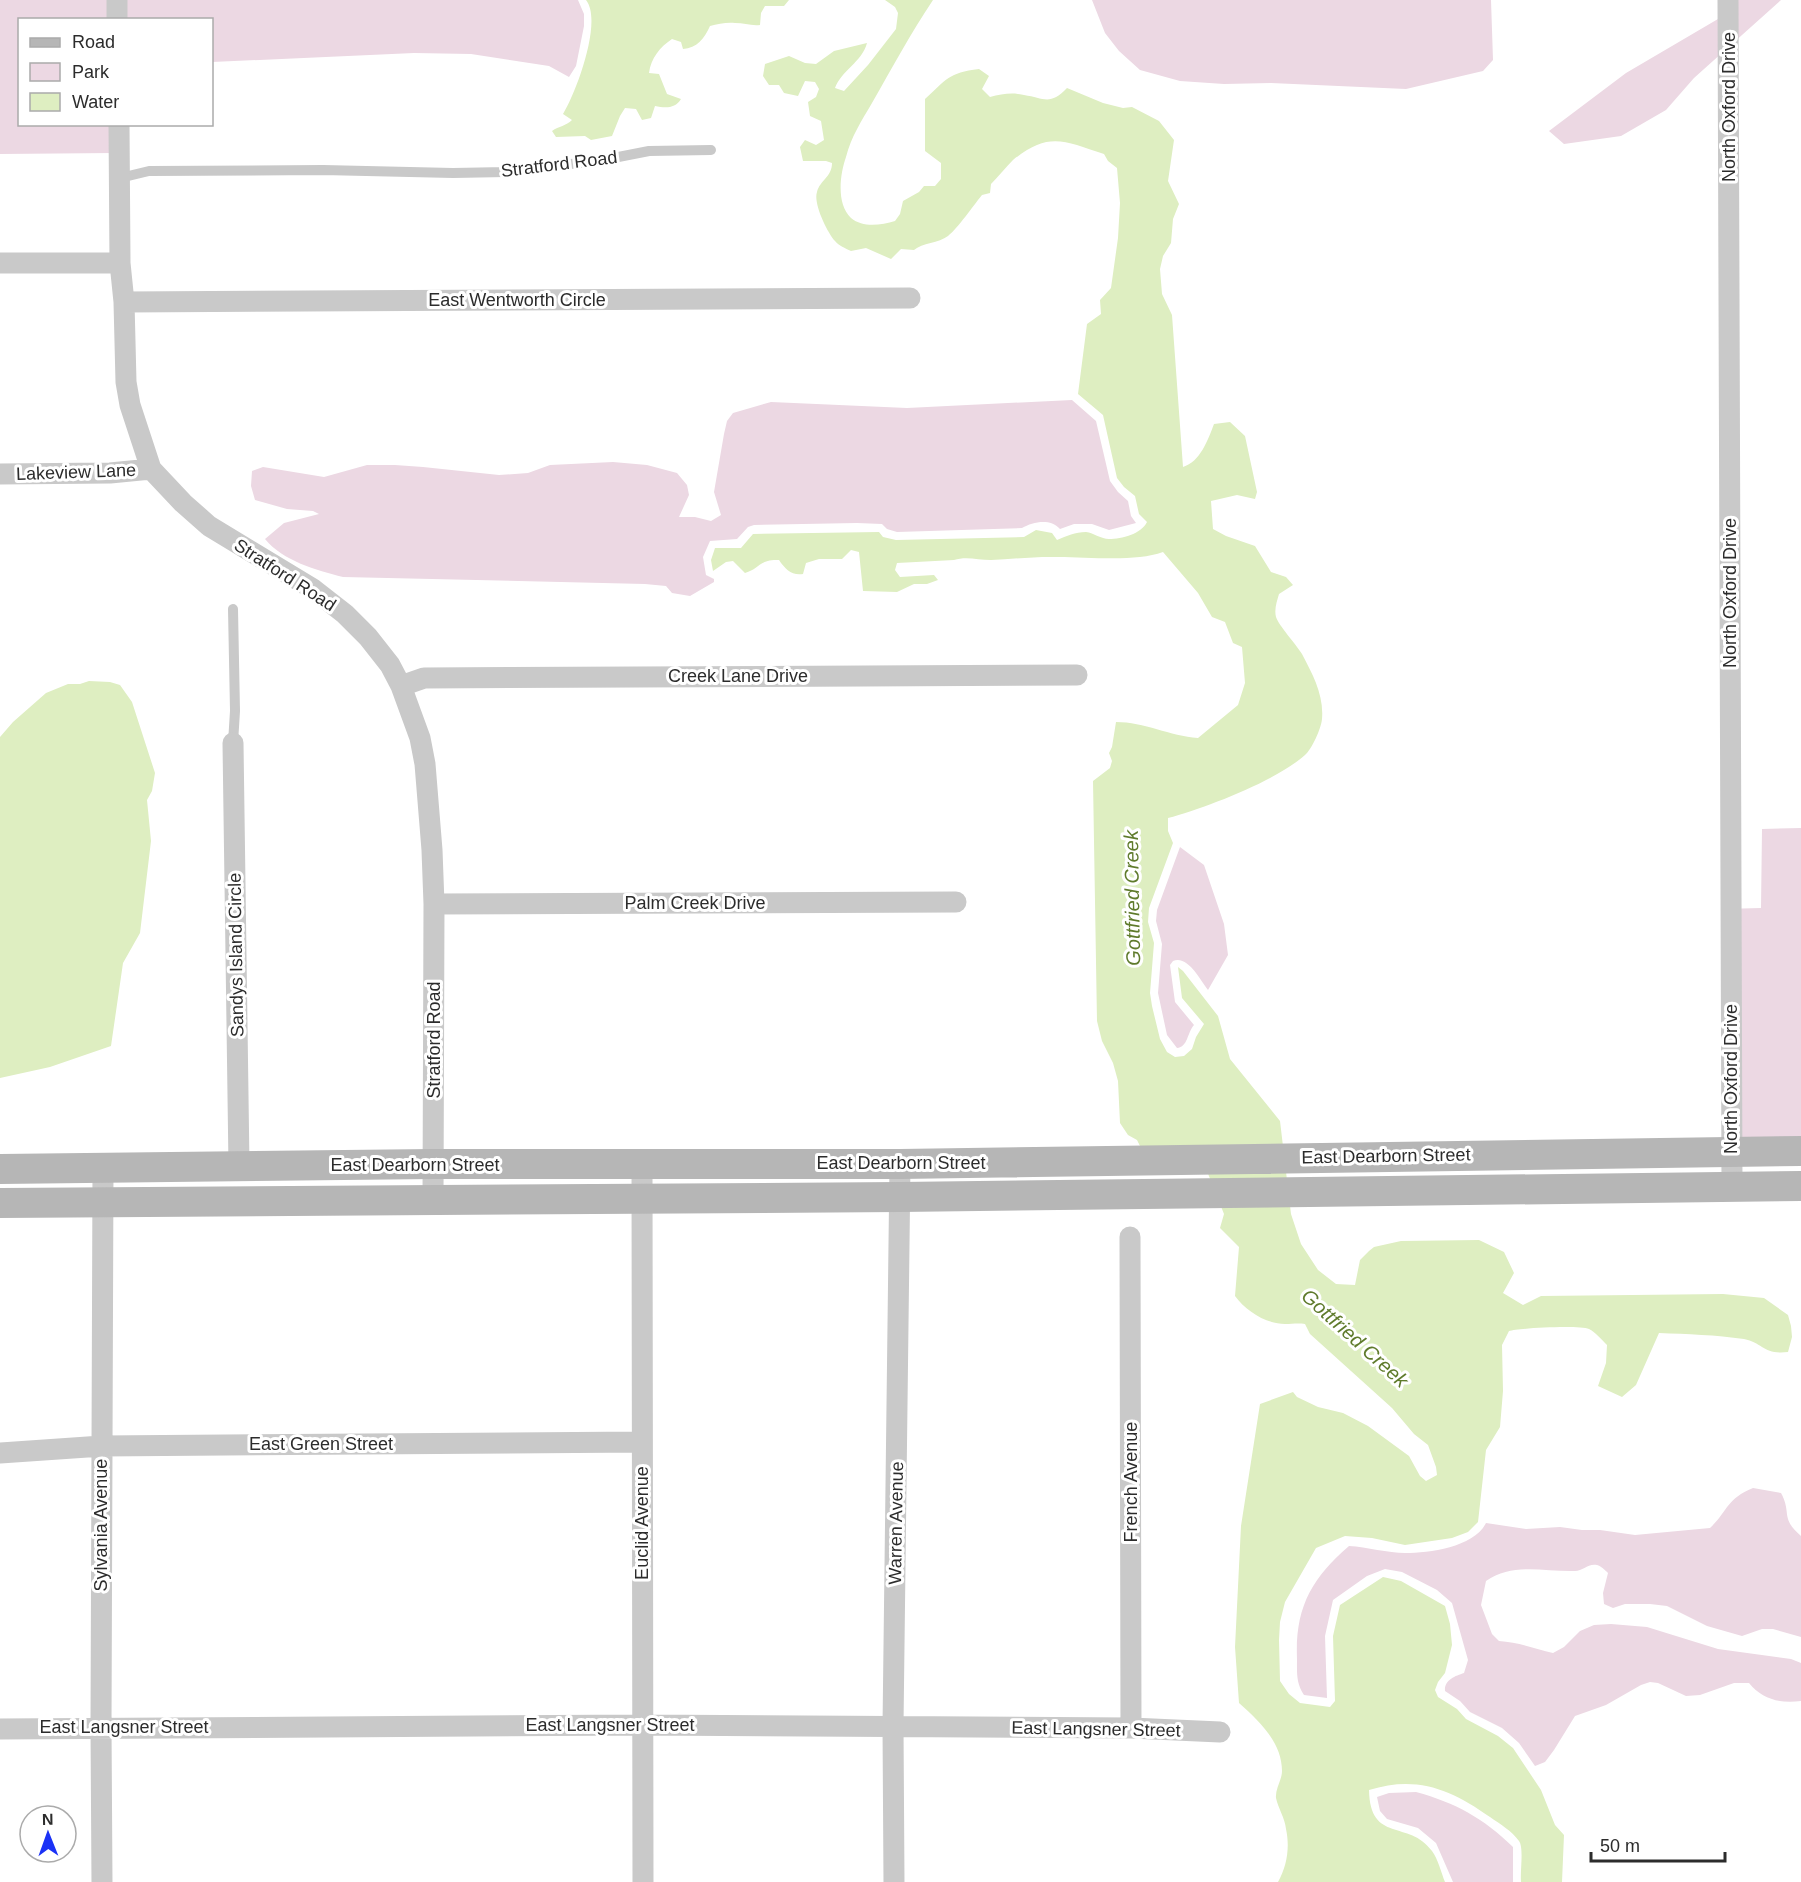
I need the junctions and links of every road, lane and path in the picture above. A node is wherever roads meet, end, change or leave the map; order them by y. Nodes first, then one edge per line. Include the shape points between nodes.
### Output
1 (117, 0) edge
2 (1728, 0) edge
3 (117, 18) edge
4 (119, 126) edge
5 (711, 150) dead end
6 (120, 178) junction
7 (0, 263) edge
8 (120, 263) junction
9 (910, 298) dead end
10 (124, 302) junction
11 (151, 469) junction
12 (0, 474) edge
13 (233, 609) dead end
14 (1077, 675) dead end
15 (401, 686) junction
16 (233, 743) joint
17 (956, 902) dead end
18 (434, 904) junction
19 (1731, 1151) junction
20 (1801, 1151) edge
21 (434, 1164) junction
22 (900, 1164) junction
23 (642, 1165) junction
24 (239, 1166) junction
25 (103, 1168) junction
26 (0, 1169) edge
27 (1801, 1186) edge
28 (1732, 1187) junction
29 (900, 1197) junction
30 (642, 1198) junction
31 (433, 1200) junction
32 (103, 1202) junction
33 (0, 1203) edge
34 (1130, 1237) dead end
35 (642, 1442) junction
36 (102, 1446) junction
37 (0, 1453) edge
38 (642, 1725) junction
39 (893, 1726) junction
40 (101, 1727) junction
41 (1131, 1728) junction
42 (0, 1729) edge
43 (1220, 1732) dead end
44 (102, 1882) edge
45 (643, 1882) edge
46 (894, 1882) edge

1 - 3 street
2 - 19 street, North Oxford Drive
4 - 6 street, Stratford Road
5 - 6 lane, Stratford Road via 649,151 506,172 150,171
6 - 8 street, Stratford Road
7 - 8 street
8 - 10 street, Stratford Road
9 - 10 street, East Wentworth Circle
10 - 11 street, Stratford Road via 126,382
11 - 12 street, Lakeview Lane
11 - 15 street, Stratford Road via 209,526 312,589 345,614 390,665
13 - 16 lane
14 - 15 street, Creek Lane Drive via 424,678
15 - 18 street, Stratford Road via 425,764
16 - 24 street, Sandys Island Circle
17 - 18 street, Palm Creek Drive
18 - 21 street, Stratford Road
19 - 20 main road, East Dearborn Street
19 - 22 main road, East Dearborn Street
19 - 28 street, North Oxford Drive
21 - 23 main road, East Dearborn Street
21 - 24 main road, East Dearborn Street
21 - 31 street, Stratford Road
22 - 23 main road, East Dearborn Street
22 - 29 street, Warren Avenue
23 - 30 street, Euclid Avenue
24 - 25 main road, East Dearborn Street
25 - 26 main road, East Dearborn Street
25 - 32 street, Sylvania Avenue
27 - 28 main road, East Dearborn Street
28 - 29 main road, East Dearborn Street
29 - 30 main road, East Dearborn Street
29 - 39 street, Warren Avenue
30 - 31 main road, East Dearborn Street
30 - 35 street, Euclid Avenue
31 - 32 main road, East Dearborn Street
32 - 33 main road, East Dearborn Street
32 - 36 street, Sylvania Avenue
34 - 41 street, French Avenue
35 - 36 street, East Green Street
35 - 38 street, Euclid Avenue
36 - 37 street, East Green Street
36 - 40 street, Sylvania Avenue
38 - 39 street, East Langsner Street
38 - 40 street, East Langsner Street
38 - 45 street, Euclid Avenue
39 - 41 street, East Langsner Street
39 - 46 street, Warren Avenue
40 - 42 street, East Langsner Street
40 - 44 street, Sylvania Avenue
41 - 43 street, East Langsner Street

